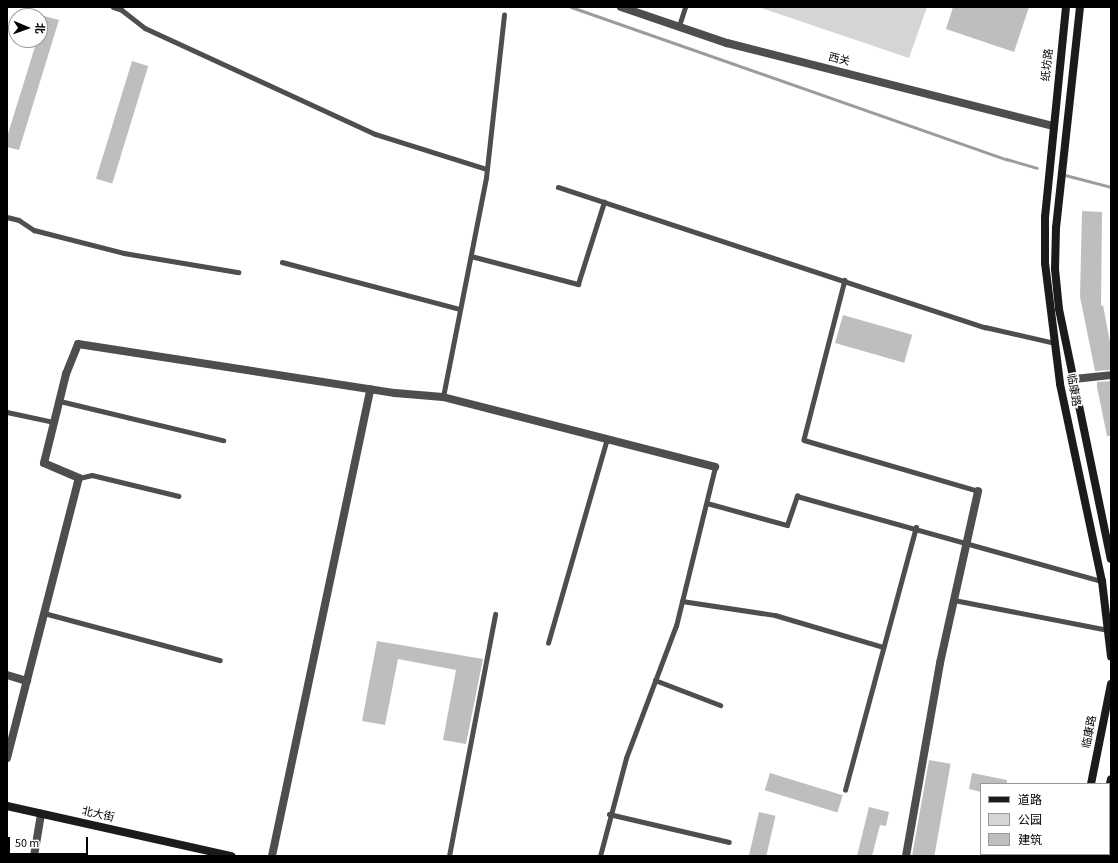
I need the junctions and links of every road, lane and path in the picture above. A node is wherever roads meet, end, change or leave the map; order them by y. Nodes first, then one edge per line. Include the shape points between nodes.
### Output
1 (113, 7) edge
2 (621, 7) edge
3 (685, 7) edge
4 (1066, 7) edge
5 (1080, 7) edge
6 (504, 15) dead end
7 (679, 26) junction
8 (1053, 126) junction
9 (487, 169) junction
10 (558, 187) dead end
11 (604, 202) junction
12 (7, 217) edge
13 (471, 256) junction
14 (282, 262) dead end
15 (238, 272) dead end
16 (845, 280) junction
17 (460, 309) junction
18 (1054, 343) junction
19 (1111, 375) edge
20 (1074, 379) junction
21 (370, 389) junction
22 (443, 397) junction
23 (60, 401) junction
24 (7, 412) edge
25 (54, 422) junction
26 (607, 438) junction
27 (223, 440) dead end
28 (715, 467) joint
29 (79, 478) junction
30 (978, 491) joint
31 (179, 496) dead end
32 (707, 503) junction
33 (916, 527) junction
34 (967, 543) junction
35 (1111, 559) edge
36 (1102, 581) junction
37 (954, 600) junction
38 (682, 601) junction
39 (44, 613) junction
40 (495, 614) dead end
41 (1109, 630) junction
42 (548, 643) dead end
43 (884, 647) junction
44 (1111, 656) edge
45 (220, 660) dead end
46 (7, 674) edge
47 (655, 680) junction
48 (27, 681) junction
49 (1111, 684) edge
50 (720, 705) dead end
51 (7, 758) edge
52 (1091, 783) edge
53 (845, 790) dead end
54 (7, 806) edge
55 (41, 814) junction
56 (609, 814) junction
57 (729, 842) dead end
58 (34, 856) edge
59 (231, 856) edge
60 (272, 856) edge
61 (449, 856) edge
62 (600, 856) edge
63 (906, 856) edge

1 - 9 lane via 122,10 145,28 375,134
2 - 7 street, 西关
3 - 7 lane
4 - 8 main road, 纸坊路
5 - 20 main road, 临康路 via 1056,228 1055,269
6 - 9 lane
7 - 8 street, 西关 via 727,43
8 - 18 main road, 临康路 via 1045,217 1045,263
9 - 13 lane
10 - 11 lane
11 - 13 lane via 578,284
11 - 16 lane
12 - 15 lane via 19,220 34,230 124,253
13 - 17 lane
14 - 17 lane
16 - 18 lane via 985,326
16 - 30 lane via 804,440
17 - 22 lane
18 - 36 main road, 临康路 via 1064,406
19 - 20 street
20 - 35 main road, 临康路
21 - 22 street
21 - 23 street via 78,344
21 - 60 street
22 - 26 street
23 - 25 street
23 - 27 lane
24 - 25 lane
25 - 29 street via 44,463
26 - 28 street
26 - 42 lane
28 - 32 lane
29 - 31 lane via 92,475
29 - 39 street
30 - 34 street
32 - 33 lane via 787,525 797,496
32 - 38 lane
33 - 34 lane
33 - 43 lane
34 - 36 lane
34 - 37 street
36 - 41 main road, 临康路
37 - 41 lane
37 - 63 street
38 - 43 lane via 775,615
38 - 47 lane
39 - 45 lane
39 - 48 street
40 - 61 lane
41 - 44 main road, 临康路
43 - 53 lane
46 - 48 street
47 - 50 lane
47 - 56 lane
48 - 51 street
49 - 52 main road, 临康路
54 - 55 main road, 北大街
55 - 58 street
55 - 59 main road, 北大街
56 - 57 lane
56 - 62 lane

